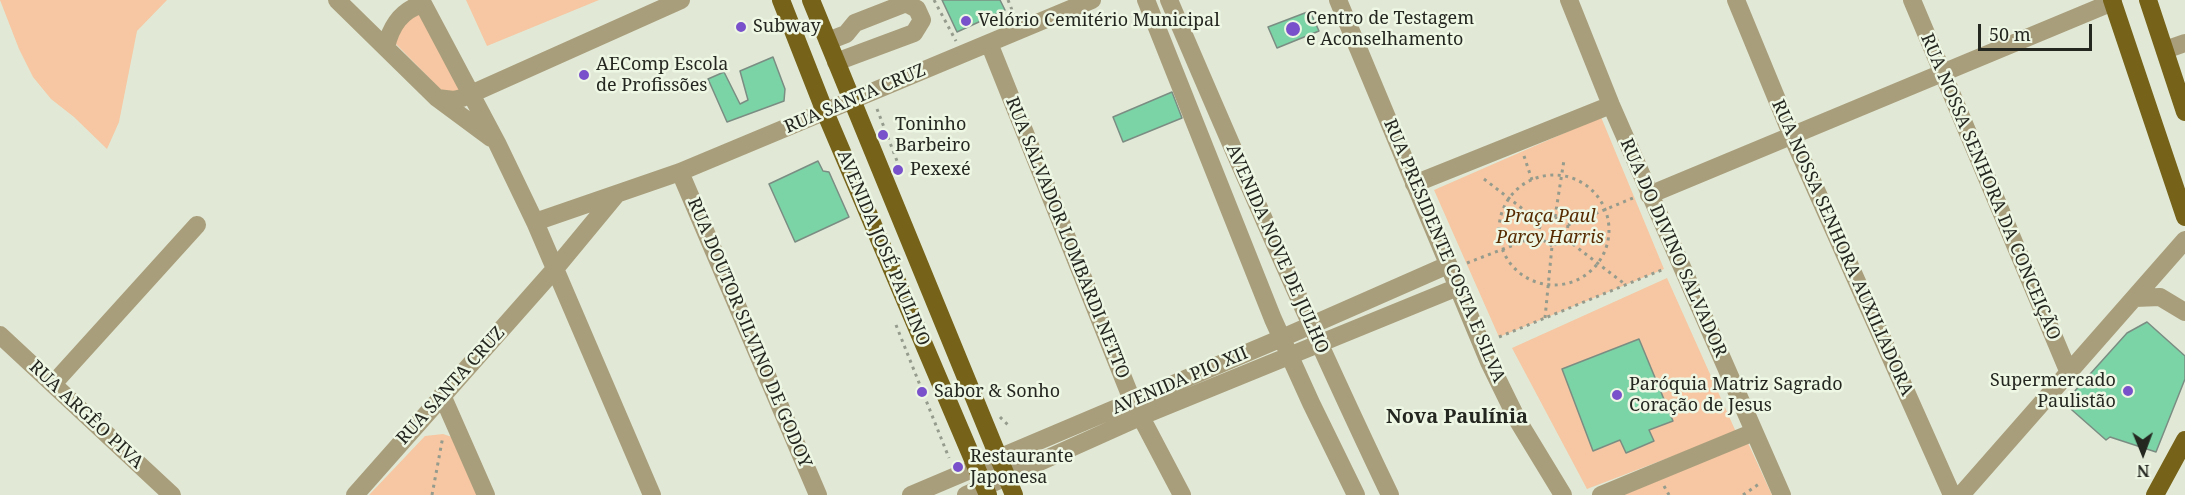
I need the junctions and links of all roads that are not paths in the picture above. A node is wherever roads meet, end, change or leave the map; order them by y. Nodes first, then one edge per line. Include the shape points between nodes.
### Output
1 (338, 0) edge
2 (681, 0) edge
3 (781, 0) edge
4 (811, 0) edge
5 (1092, 0) edge
6 (1146, 0) edge
7 (1169, 0) edge
8 (1338, 0) edge
9 (1569, 0) edge
10 (1736, 0) edge
11 (1912, 0) edge
12 (2148, 0) edge
13 (2112, 1) edge
14 (422, 2) edge
15 (828, 41) junction
16 (989, 43) junction
17 (2185, 43) edge
18 (386, 47) junction
19 (2165, 50) junction
20 (836, 62) junction
21 (1942, 73) junction
22 (470, 95) junction
23 (437, 98) junction
24 (851, 100) junction
25 (1611, 105) junction
26 (825, 112) junction
27 (2185, 112) edge
28 (1792, 136) junction
29 (496, 143) junction
30 (680, 172) junction
31 (1414, 184) junction
32 (617, 194) junction
33 (1643, 196) junction
34 (2185, 217) edge
35 (535, 222) junction
36 (197, 225) dead end
37 (2185, 240) edge
38 (1457, 264) junction
39 (554, 270) junction
40 (1458, 287) junction
41 (2135, 298) junction
42 (2185, 312) edge
43 (1311, 325) junction
44 (0, 335) edge
45 (1282, 338) junction
46 (1319, 342) junction
47 (1289, 355) junction
48 (2069, 373) junction
49 (53, 384) junction
50 (442, 395) junction
51 (1132, 400) junction
52 (1142, 416) junction
53 (1754, 432) junction
54 (1053, 435) junction
55 (2185, 440) edge
56 (1061, 453) junction
57 (998, 458) junction
58 (976, 468) junction
59 (1007, 478) junction
60 (986, 491) edge
61 (172, 495) edge
62 (355, 495) edge
63 (486, 495) edge
64 (652, 495) edge
65 (818, 495) edge
66 (911, 495) edge
67 (966, 495) edge
68 (1014, 495) edge
69 (1182, 495) edge
70 (1356, 495) edge
71 (1390, 495) edge
72 (1563, 495) edge
73 (1600, 495) edge
74 (1782, 495) edge
75 (1952, 495) edge
76 (1961, 495) edge
77 (2155, 495) edge

1 - 18 street
2 - 22 street
3 - 26 main road, AVENIDA JOSÉ PAULINO
4 - 15 main road, AVENIDA JOSÉ PAULINO
5 - 16 street, RUA SANTA CRUZ
6 - 45 street, AVENIDA NOVE DE JULHO
7 - 43 street, AVENIDA NOVE DE JULHO
8 - 31 street, RUA PRESIDENTE COSTA E SILVA
9 - 25 street, RUA DO DIVINO SALVADOR
10 - 28 street, RUA NOSSA SENHORA AUXILIADORA
11 - 21 street, RUA NOSSA SENHORA DA CONCEIÇÃO
12 - 19 main road
13 - 21 street
13 - 34 main road
14 - 18 street via 397,18
14 - 22 street
15 - 20 main road, AVENIDA JOSÉ PAULINO
15 - 20 street via 846,34 855,23 906,3 917,9 922,20 914,33
16 - 24 street, RUA SANTA CRUZ
16 - 51 street, RUA SALVADOR LOMBARDI NETTO
17 - 19 street
18 - 23 street
19 - 27 main road
20 - 24 main road, AVENIDA JOSÉ PAULINO
21 - 28 street
21 - 48 street, RUA NOSSA SENHORA DA CONCEIÇÃO
22 - 23 street via 454,100
22 - 29 street
23 - 29 street
24 - 26 street, RUA SANTA CRUZ
24 - 57 main road, AVENIDA JOSÉ PAULINO
25 - 31 street
25 - 33 street, RUA DO DIVINO SALVADOR
26 - 30 street, RUA SANTA CRUZ
26 - 58 main road, AVENIDA JOSÉ PAULINO
28 - 33 street
28 - 75 street, RUA NOSSA SENHORA AUXILIADORA
29 - 35 street
30 - 32 street, RUA SANTA CRUZ
30 - 65 street, RUA DOUTOR SILVINO DE GODOY
31 - 38 street, RUA PRESIDENTE COSTA E SILVA
32 - 35 street, RUA SANTA CRUZ
32 - 39 street, RUA SANTA CRUZ
33 - 53 street, RUA DO DIVINO SALVADOR
35 - 39 street
36 - 49 street
37 - 41 street
38 - 40 street, RUA PRESIDENTE COSTA E SILVA
38 - 43 street, AVENIDA PIO XII
39 - 50 street, RUA SANTA CRUZ
39 - 64 street
40 - 46 street, AVENIDA PIO XII
40 - 72 street, RUA PRESIDENTE COSTA E SILVA via 1518,421
41 - 42 street via 2160,297
41 - 48 street
43 - 45 street, AVENIDA PIO XII
43 - 46 street, AVENIDA NOVE DE JULHO
44 - 49 street, RUA ARGÊO PIVA
45 - 47 street, AVENIDA NOVE DE JULHO
45 - 51 street, AVENIDA PIO XII
46 - 47 street, AVENIDA PIO XII
46 - 71 street, AVENIDA NOVE DE JULHO
47 - 52 street, AVENIDA PIO XII
47 - 70 street, AVENIDA NOVE DE JULHO
48 - 76 street
49 - 61 street, RUA ARGÊO PIVA
50 - 62 street, RUA SANTA CRUZ
50 - 63 street
51 - 52 street, RUA SALVADOR LOMBARDI NETTO
51 - 54 street, AVENIDA PIO XII
52 - 56 street, AVENIDA PIO XII
52 - 69 street, RUA SALVADOR LOMBARDI NETTO
53 - 73 street
53 - 74 street, RUA DO DIVINO SALVADOR
54 - 56 street
54 - 57 street, AVENIDA PIO XII
55 - 77 main road
56 - 59 street, AVENIDA PIO XII
57 - 58 street, AVENIDA PIO XII
57 - 59 main road, AVENIDA JOSÉ PAULINO
58 - 60 main road, AVENIDA JOSÉ PAULINO
58 - 66 street, AVENIDA PIO XII
59 - 60 street, AVENIDA PIO XII
59 - 68 main road, AVENIDA JOSÉ PAULINO
60 - 67 street, AVENIDA PIO XII

